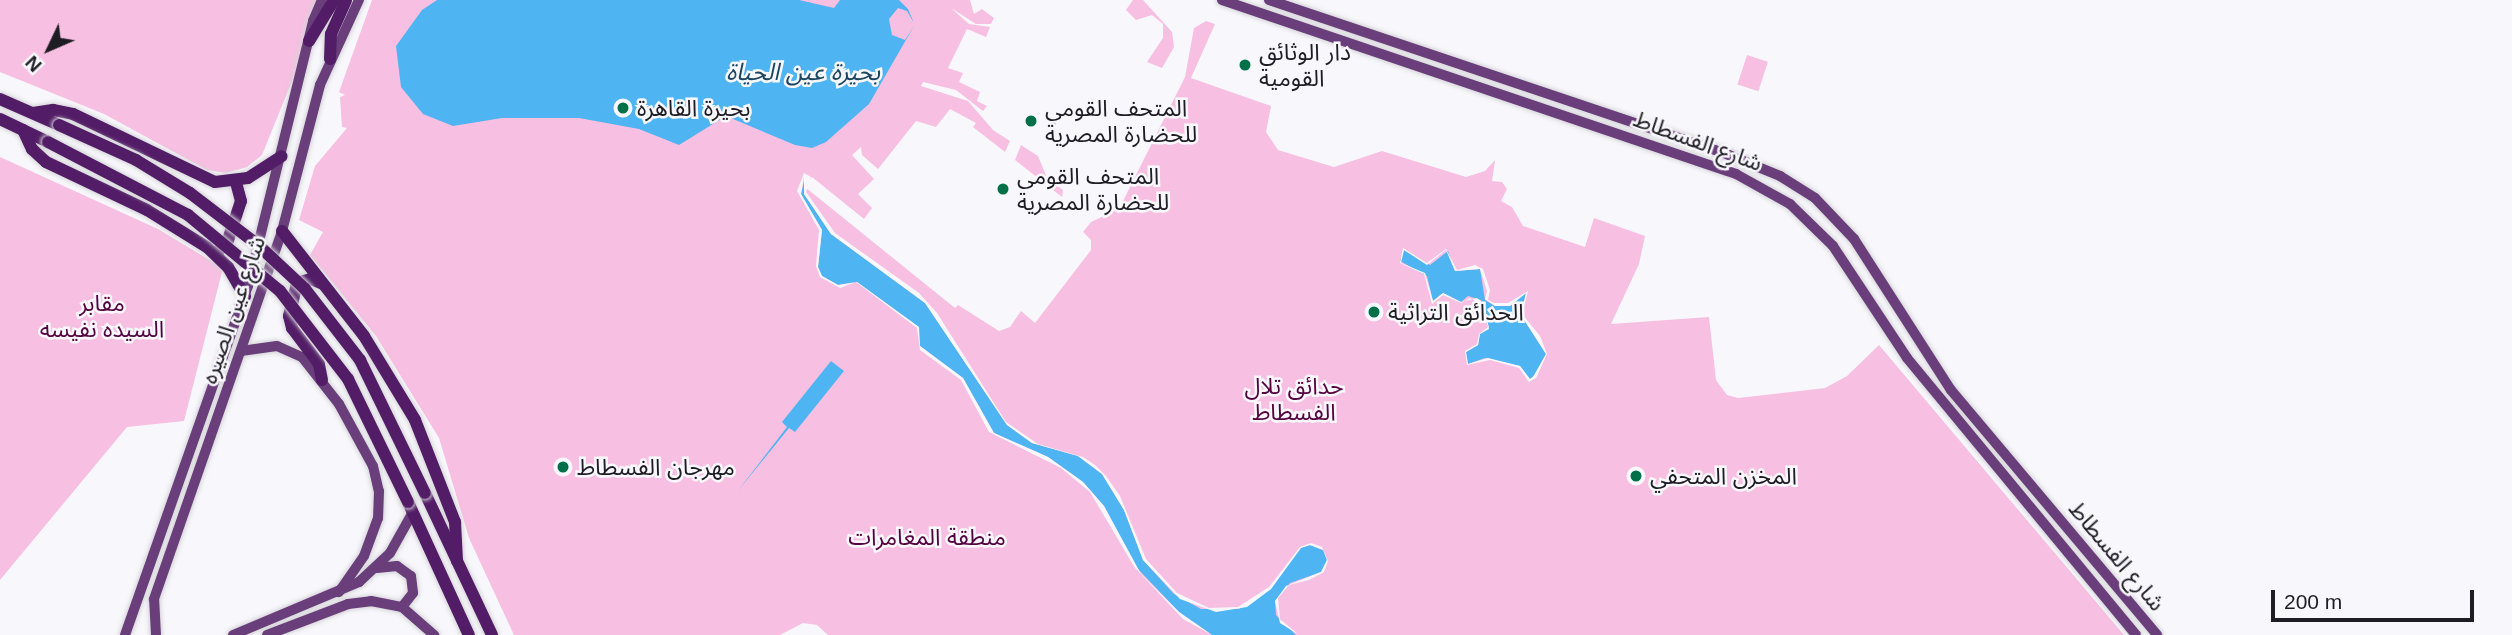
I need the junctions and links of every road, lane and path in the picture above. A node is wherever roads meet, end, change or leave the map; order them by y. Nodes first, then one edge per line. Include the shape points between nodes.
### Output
1 (322, 0) edge
2 (334, 0) edge
3 (346, 0) edge
4 (359, 0) edge
5 (1222, 0) edge
6 (1269, 0) edge
7 (309, 41) junction
8 (330, 59) junction
9 (0, 89) edge
10 (4, 100) edge
11 (33, 113) junction
12 (0, 119) edge
13 (23, 130) junction
14 (282, 156) junction
15 (236, 182) junction
16 (282, 231) junction
17 (215, 254) junction
18 (326, 286) junction
19 (1889, 294) junction
20 (245, 296) junction
21 (1874, 306) junction
22 (1903, 318) junction
23 (1887, 328) junction
24 (241, 351) junction
25 (323, 380) junction
26 (411, 507) junction
27 (457, 561) junction
28 (376, 569) junction
29 (339, 592) junction
30 (402, 607) junction
31 (129, 632) edge
32 (154, 633) edge
33 (233, 635) edge
34 (267, 635) edge
35 (434, 635) edge
36 (468, 635) edge
37 (492, 635) edge
38 (2136, 635) edge
39 (2157, 635) edge

1 - 7 main road, شارع عين الصيره
2 - 7 highway
3 - 8 highway via 331,34
4 - 8 main road, شارع عين الصيره
5 - 21 main road, شارع الفسطاط via 1749,179 1790,204 1817,228
6 - 19 main road, شارع الفسطاط via 1683,138 1780,176 1835,216
7 - 14 main road, شارع عين الصيره
8 - 16 main road, شارع عين الصيره via 312,110
9 - 10 highway
10 - 11 highway
11 - 15 highway via 73,114 201,178
11 - 27 highway, bridge via 126,156 190,193 258,244 305,289 360,360
12 - 13 highway
13 - 17 highway via 32,149 46,162 147,210
13 - 26 highway, bridge via 188,215 271,282 317,333 348,379
14 - 15 highway
14 - 20 main road, شارع عين الصيره
15 - 17 highway via 241,201 228,240
16 - 18 highway
16 - 24 main road, شارع عين الصيره
17 - 20 highway
18 - 25 highway via 311,279 297,283 289,316
18 - 27 highway via 372,347 421,431 457,530
19 - 21 main road via 1884,303
19 - 22 main road, شارع الفسطاط
20 - 31 main road, شارع عين الصيره
21 - 23 main road, شارع الفسطاط
22 - 23 main road via 1894,319
22 - 39 main road, شارع الفسطاط via 1951,390
23 - 38 main road, شارع الفسطاط via 1916,370
24 - 25 main road via 288,348
24 - 32 main road, شارع عين الصيره via 154,599
25 - 29 main road via 361,442 379,491 378,517 368,547
26 - 28 main road via 395,546
26 - 36 highway
27 - 37 highway
28 - 29 main road
28 - 30 main road via 397,566 411,576 413,593
29 - 33 main road
30 - 34 main road via 356,602
30 - 35 main road

